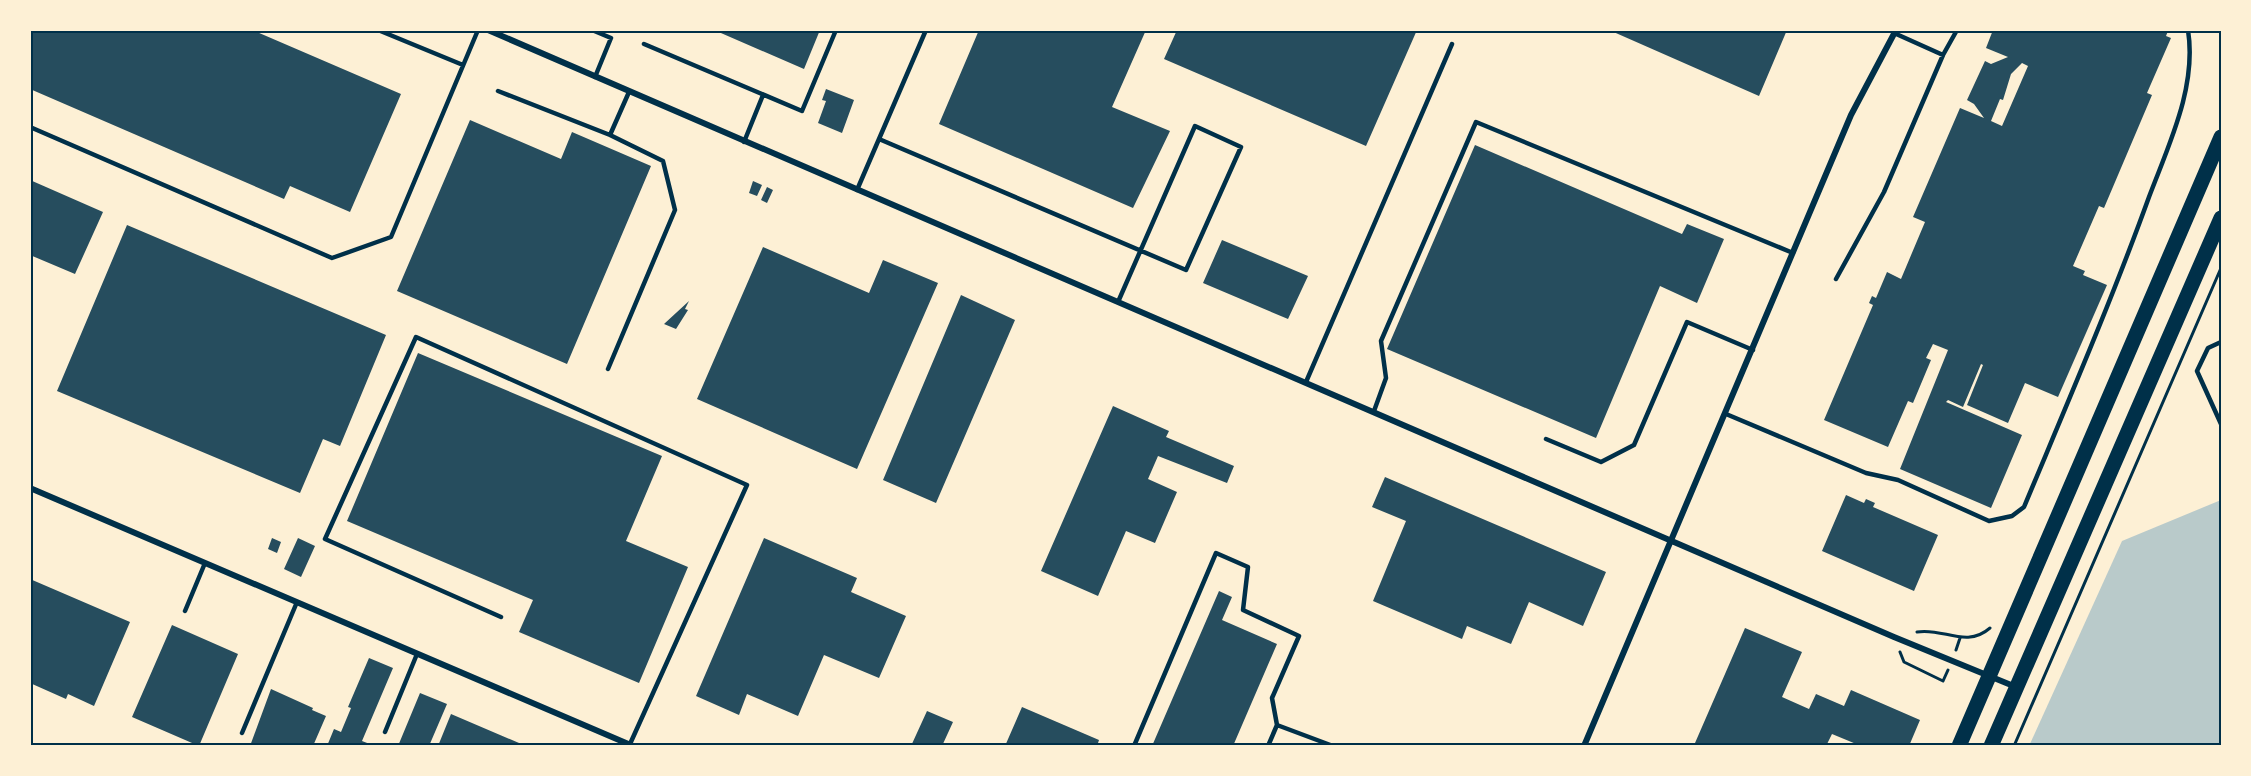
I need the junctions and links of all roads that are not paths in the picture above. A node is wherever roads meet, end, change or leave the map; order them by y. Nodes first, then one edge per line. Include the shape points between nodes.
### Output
1 (378, 30) edge
2 (478, 30) edge
3 (488, 30) edge
4 (592, 30) edge
5 (836, 30) edge
6 (926, 30) edge
7 (1957, 30) edge
8 (2188, 30) edge
9 (1895, 31) edge
10 (644, 44) dead end
11 (1452, 44) dead end
12 (1943, 55) junction
13 (463, 65) junction
14 (595, 77) junction
15 (498, 92) dead end
16 (629, 92) junction
17 (763, 95) junction
18 (30, 127) edge
19 (610, 135) junction
20 (2221, 137) edge
21 (879, 139) junction
22 (744, 142) junction
23 (857, 190) junction
24 (2221, 218) edge
25 (1140, 250) junction
26 (1793, 253) junction
27 (1836, 279) dead end
28 (1118, 302) junction
29 (2221, 342) edge
30 (1753, 350) junction
31 (608, 369) dead end
32 (1306, 382) junction
33 (1374, 411) junction
34 (1726, 414) junction
35 (2221, 424) edge
36 (1546, 439) dead end
37 (30, 488) edge
38 (1673, 542) junction
39 (205, 563) junction
40 (297, 602) junction
41 (185, 611) dead end
42 (501, 617) dead end
43 (417, 654) junction
44 (1990, 676) junction
45 (2016, 688) junction
46 (1277, 725) junction
47 (385, 732) dead end
48 (242, 733) dead end
49 (632, 745) edge
50 (1134, 746) edge
51 (1268, 746) edge
52 (1333, 746) edge
53 (1584, 746) edge
54 (1959, 746) edge
55 (1991, 746) edge

1 - 13 lane
2 - 13 lane
3 - 14 street
4 - 14 lane via 610,38
5 - 17 lane via 802,111
6 - 21 lane
7 - 12 lane
8 - 34 lane via 2191,55 2181,109 2117,288 2024,507 2012,516 1989,521 1898,480 1866,473
9 - 12 lane
9 - 26 street via 1861,93
10 - 17 lane
11 - 32 lane
12 - 27 lane via 1884,192
13 - 18 lane via 391,237 332,258
14 - 16 street
15 - 19 lane
16 - 19 lane
16 - 22 street
17 - 22 lane
19 - 31 lane via 663,161 675,210
20 - 44 main road
21 - 23 lane
21 - 25 lane
22 - 23 street
23 - 28 street
24 - 45 main road
25 - 25 lane via 1186,270 1241,147 1195,126
25 - 28 lane
26 - 30 street
26 - 33 lane via 1476,122 1381,341 1386,378
28 - 32 street
29 - 35 lane via 2208,348 2198,371
30 - 34 street
30 - 36 lane via 1687,322 1634,445 1601,462
32 - 33 street
33 - 38 street
34 - 38 street
37 - 39 street
38 - 44 street
38 - 53 street
39 - 40 street
39 - 41 lane
40 - 43 street
40 - 48 lane
42 - 49 lane via 325,539 416,337 747,485
43 - 47 lane
43 - 49 street
44 - 45 street
44 - 54 main road
45 - 55 main road
46 - 50 lane via 1272,698 1299,636 1243,610 1248,567 1216,553
46 - 51 lane
46 - 52 lane

